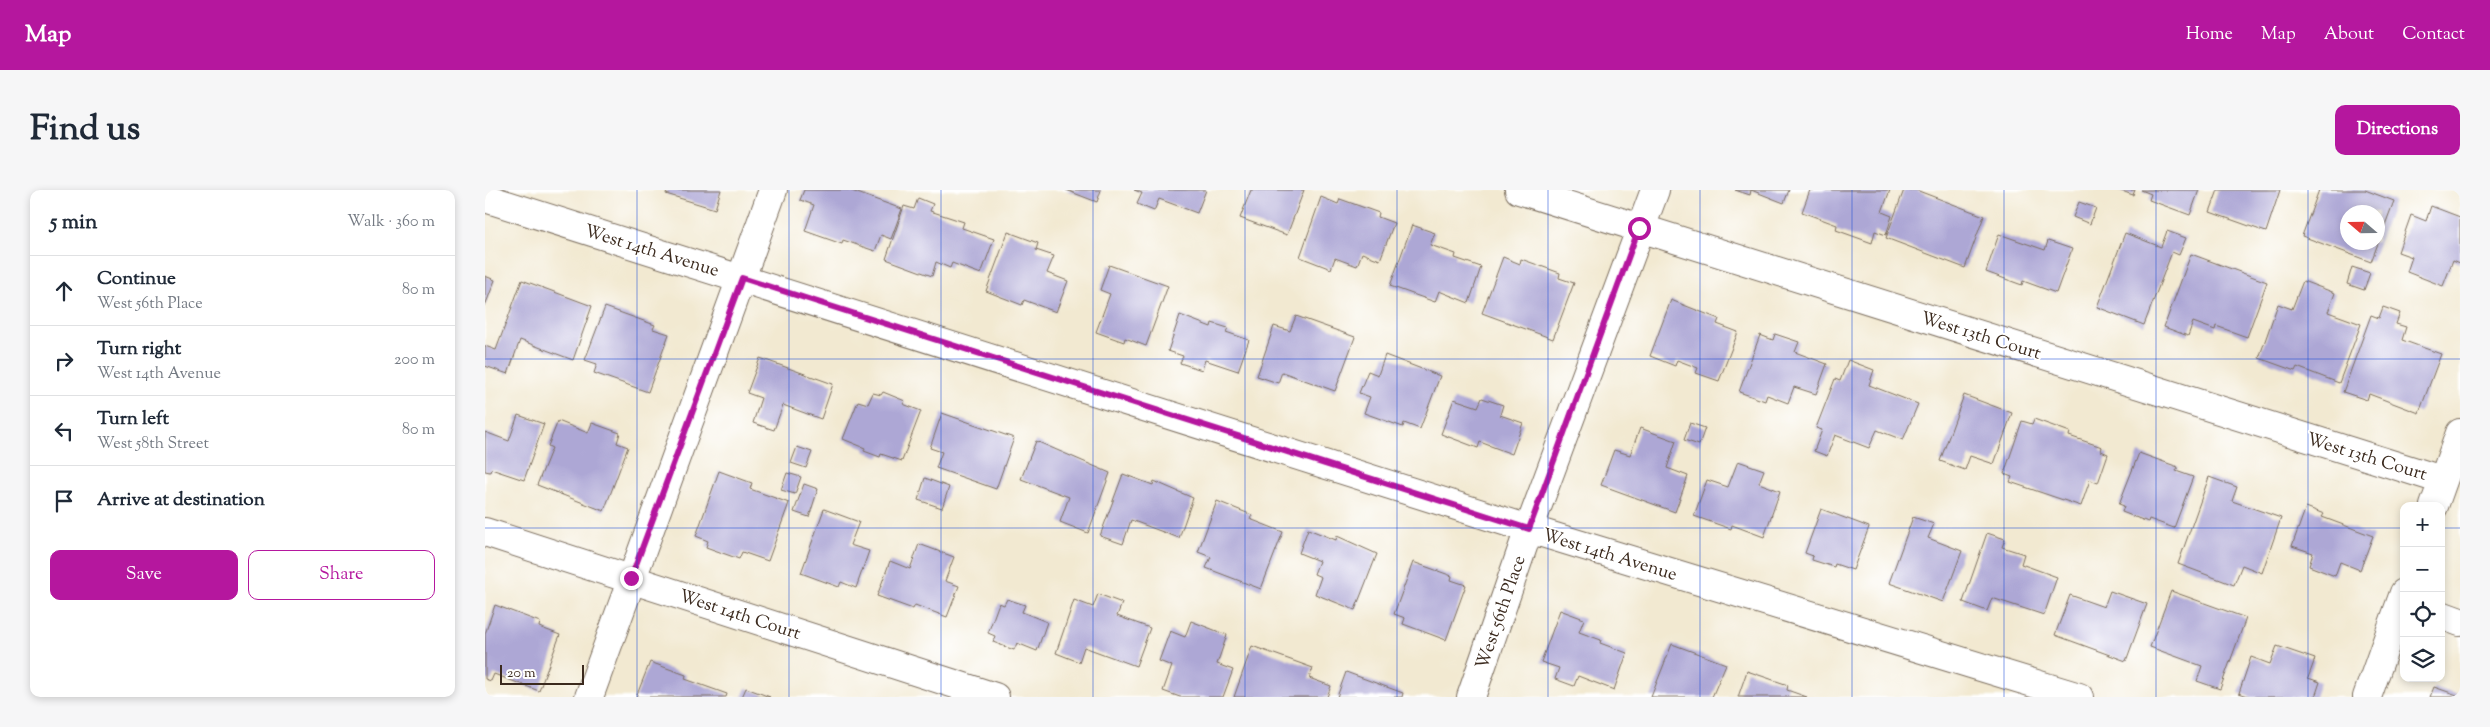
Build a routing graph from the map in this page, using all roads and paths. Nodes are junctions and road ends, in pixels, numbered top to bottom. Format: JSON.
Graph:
{"nodes":[{"id":1,"x":773,"y":190,"type":"edge"},
{"id":2,"x":1519,"y":190,"type":"edge"},
{"id":3,"x":1655,"y":190,"type":"edge"},
{"id":4,"x":485,"y":198,"type":"edge"},
{"id":5,"x":1639,"y":228,"type":"junction"},
{"id":6,"x":742,"y":278,"type":"junction"},
{"id":7,"x":2455,"y":452,"type":"edge"},
{"id":8,"x":2436,"y":502,"type":"edge"},
{"id":9,"x":1529,"y":529,"type":"junction"},
{"id":10,"x":485,"y":532,"type":"edge"},
{"id":11,"x":631,"y":578,"type":"junction"},
{"id":12,"x":2400,"y":606,"type":"edge"},
{"id":13,"x":2445,"y":617,"type":"edge"},
{"id":14,"x":2460,"y":622,"type":"edge"},
{"id":15,"x":589,"y":697,"type":"edge"},
{"id":16,"x":995,"y":697,"type":"edge"},
{"id":17,"x":1471,"y":697,"type":"edge"},
{"id":18,"x":2079,"y":697,"type":"edge"},
{"id":19,"x":2367,"y":697,"type":"edge"}],
"edges":[{"from":1,"to":6,"type":"street"},
{"from":2,"to":5,"type":"street","name":"West 13th Court"},
{"from":3,"to":5,"type":"street","name":"West 56th Place"},
{"from":4,"to":6,"type":"street","name":"West 14th Avenue"},
{"from":5,"to":7,"type":"street","name":"West 13th Court"},
{"from":5,"to":9,"type":"street","name":"West 56th Place"},
{"from":6,"to":9,"type":"street","name":"West 14th Avenue"},
{"from":6,"to":11,"type":"street"},
{"from":7,"to":8,"type":"street"},
{"from":9,"to":17,"type":"street","name":"West 56th Place"},
{"from":9,"to":18,"type":"street","name":"West 14th Avenue"},
{"from":10,"to":11,"type":"street","name":"West 14th Court"},
{"from":11,"to":15,"type":"street"},
{"from":11,"to":16,"type":"street","name":"West 14th Court"},
{"from":12,"to":19,"type":"street"},
{"from":13,"to":14,"type":"street"}]}
